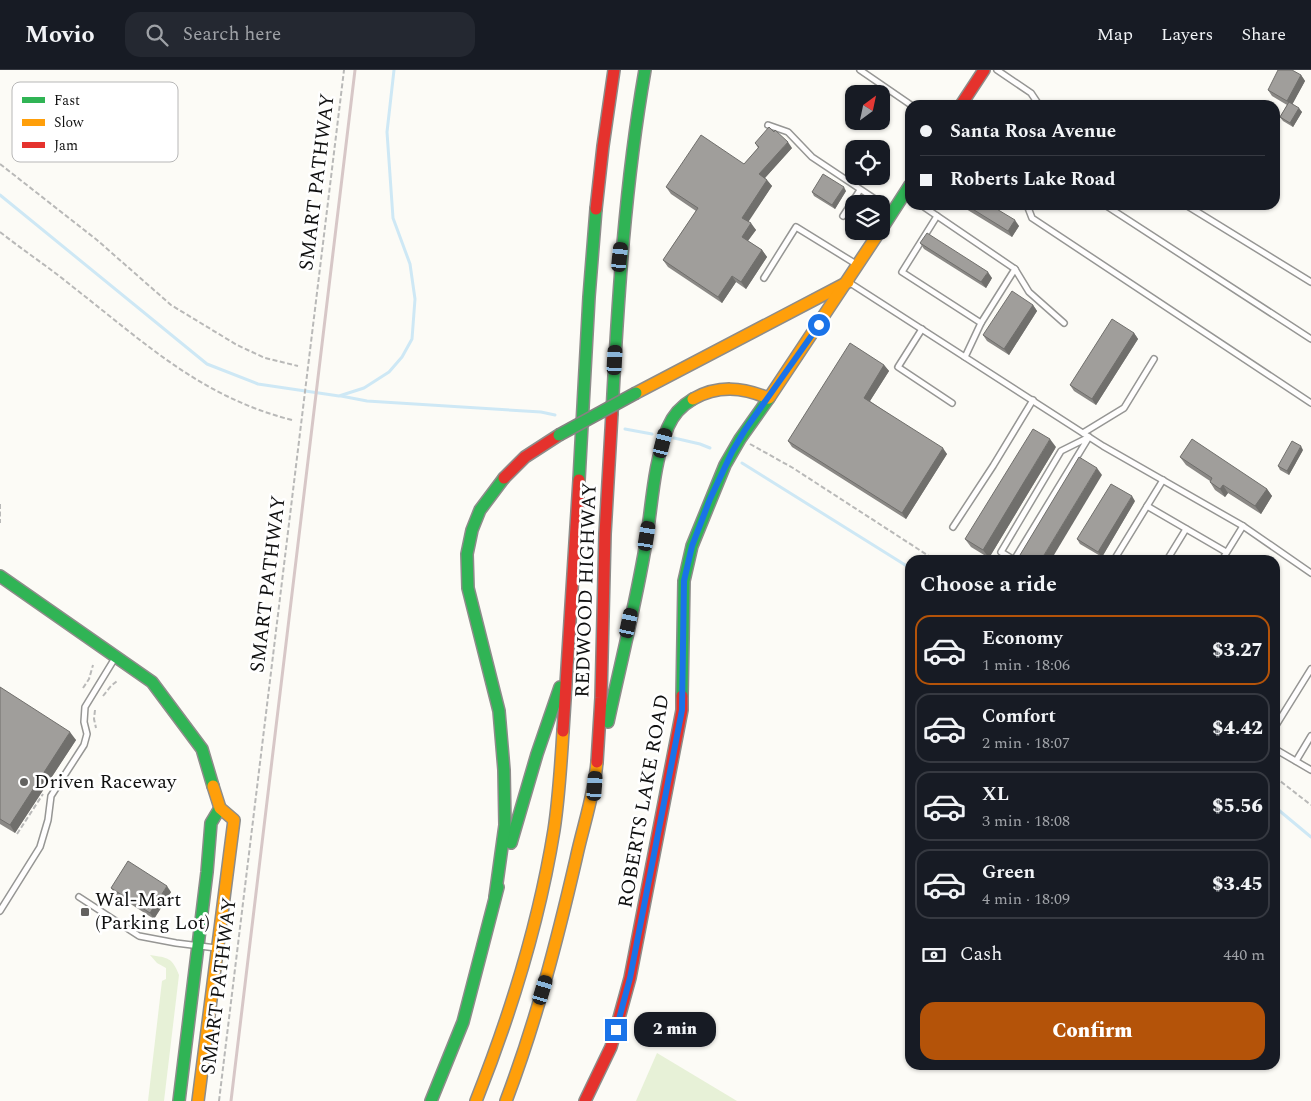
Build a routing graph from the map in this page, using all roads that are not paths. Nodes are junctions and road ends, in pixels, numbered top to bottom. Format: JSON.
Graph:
{"nodes":[{"id":1,"x":614,"y":70,"type":"edge"},
{"id":2,"x":645,"y":70,"type":"edge"},
{"id":3,"x":860,"y":70,"type":"edge"},
{"id":4,"x":984,"y":70,"type":"edge"},
{"id":5,"x":997,"y":70,"type":"edge"},
{"id":6,"x":905,"y":100,"type":"edge"},
{"id":7,"x":964,"y":100,"type":"edge"},
{"id":8,"x":1036,"y":100,"type":"edge"},
{"id":9,"x":768,"y":125,"type":"edge"},
{"id":10,"x":860,"y":190,"type":"junction"},
{"id":11,"x":905,"y":196,"type":"edge"},
{"id":12,"x":928,"y":210,"type":"edge"},
{"id":13,"x":1029,"y":210,"type":"edge"},
{"id":14,"x":1113,"y":210,"type":"edge"},
{"id":15,"x":1194,"y":210,"type":"edge"},
{"id":16,"x":893,"y":211,"type":"junction"},
{"id":17,"x":843,"y":216,"type":"dead end"},
{"id":18,"x":890,"y":216,"type":"edge"},
{"id":19,"x":937,"y":216,"type":"junction"},
{"id":20,"x":874,"y":240,"type":"edge"},
{"id":21,"x":858,"y":265,"type":"junction"},
{"id":22,"x":1015,"y":269,"type":"junction"},
{"id":23,"x":764,"y":278,"type":"dead end"},
{"id":24,"x":848,"y":282,"type":"junction"},
{"id":25,"x":1311,"y":282,"type":"edge"},
{"id":26,"x":981,"y":323,"type":"junction"},
{"id":27,"x":1064,"y":323,"type":"dead end"},
{"id":28,"x":922,"y":329,"type":"junction"},
{"id":29,"x":1311,"y":339,"type":"edge"},
{"id":30,"x":965,"y":357,"type":"junction"},
{"id":31,"x":1154,"y":359,"type":"dead end"},
{"id":32,"x":768,"y":398,"type":"junction"},
{"id":33,"x":1033,"y":400,"type":"junction"},
{"id":34,"x":952,"y":403,"type":"dead end"},
{"id":35,"x":1311,"y":403,"type":"edge"},
{"id":36,"x":1083,"y":433,"type":"junction"},
{"id":37,"x":1089,"y":436,"type":"junction"},
{"id":38,"x":1163,"y":480,"type":"junction"},
{"id":39,"x":1147,"y":506,"type":"junction"},
{"id":40,"x":1243,"y":526,"type":"junction"},
{"id":41,"x":953,"y":527,"type":"dead end"},
{"id":42,"x":1186,"y":529,"type":"junction"},
{"id":43,"x":1226,"y":552,"type":"junction"},
{"id":44,"x":1006,"y":555,"type":"edge"},
{"id":45,"x":1017,"y":555,"type":"edge"},
{"id":46,"x":1117,"y":555,"type":"edge"},
{"id":47,"x":1170,"y":555,"type":"edge"},
{"id":48,"x":1224,"y":555,"type":"edge"},
{"id":49,"x":1311,"y":573,"type":"edge"},
{"id":50,"x":0,"y":576,"type":"edge"},
{"id":51,"x":115,"y":657,"type":"junction"},
{"id":52,"x":568,"y":665,"type":"junction"},
{"id":53,"x":1311,"y":669,"type":"edge"},
{"id":54,"x":1280,"y":719,"type":"edge"},
{"id":55,"x":1311,"y":736,"type":"edge"},
{"id":56,"x":1280,"y":752,"type":"edge"},
{"id":57,"x":1296,"y":761,"type":"junction"},
{"id":58,"x":1311,"y":770,"type":"edge"},
{"id":59,"x":595,"y":786,"type":"junction"},
{"id":60,"x":220,"y":808,"type":"junction"},
{"id":61,"x":79,"y":897,"type":"dead end"},
{"id":62,"x":495,"y":897,"type":"junction"},
{"id":63,"x":0,"y":910,"type":"edge"},
{"id":64,"x":197,"y":945,"type":"junction"},
{"id":65,"x":218,"y":948,"type":"junction"},
{"id":66,"x":179,"y":1101,"type":"edge"},
{"id":67,"x":198,"y":1101,"type":"edge"},
{"id":68,"x":431,"y":1101,"type":"edge"},
{"id":69,"x":476,"y":1101,"type":"edge"},
{"id":70,"x":506,"y":1101,"type":"edge"},
{"id":71,"x":584,"y":1101,"type":"edge"}],
"edges":[{"from":1,"to":52,"type":"main road","name":"REDWOOD HIGHWAY"},
{"from":2,"to":59,"type":"main road","name":"REDWOOD HIGHWAY"},
{"from":3,"to":6,"type":"lane"},
{"from":4,"to":7,"type":"main road"},
{"from":5,"to":8,"type":"lane"},
{"from":9,"to":10,"type":"lane"},
{"from":10,"to":16,"type":"lane"},
{"from":10,"to":17,"type":"lane"},
{"from":11,"to":16,"type":"main road","name":"ROBERTS LAKE ROAD"},
{"from":12,"to":19,"type":"lane"},
{"from":13,"to":35,"type":"lane"},
{"from":14,"to":29,"type":"lane"},
{"from":15,"to":25,"type":"lane"},
{"from":16,"to":18,"type":"main road","name":"ROBERTS LAKE ROAD"},
{"from":19,"to":22,"type":"lane"},
{"from":19,"to":26,"type":"lane"},
{"from":20,"to":21,"type":"main road","name":"ROBERTS LAKE ROAD"},
{"from":21,"to":23,"type":"lane"},
{"from":21,"to":24,"type":"main road","name":"ROBERTS LAKE ROAD"},
{"from":22,"to":26,"type":"lane"},
{"from":22,"to":27,"type":"lane"},
{"from":24,"to":28,"type":"lane"},
{"from":24,"to":32,"type":"main road","name":"ROBERTS LAKE ROAD"},
{"from":24,"to":62,"type":"main road","bridge":true},
{"from":26,"to":30,"type":"lane"},
{"from":28,"to":30,"type":"lane"},
{"from":28,"to":34,"type":"lane"},
{"from":30,"to":33,"type":"lane"},
{"from":31,"to":36,"type":"lane"},
{"from":32,"to":59,"type":"main road"},
{"from":32,"to":71,"type":"main road","name":"ROBERTS LAKE ROAD"},
{"from":33,"to":36,"type":"lane"},
{"from":33,"to":41,"type":"lane"},
{"from":36,"to":37,"type":"lane"},
{"from":37,"to":38,"type":"lane"},
{"from":37,"to":44,"type":"lane"},
{"from":37,"to":45,"type":"lane"},
{"from":38,"to":39,"type":"lane"},
{"from":38,"to":40,"type":"lane"},
{"from":39,"to":42,"type":"lane"},
{"from":39,"to":46,"type":"lane"},
{"from":40,"to":43,"type":"lane"},
{"from":40,"to":49,"type":"lane"},
{"from":42,"to":43,"type":"lane"},
{"from":42,"to":47,"type":"lane"},
{"from":43,"to":48,"type":"lane"},
{"from":50,"to":51,"type":"main road"},
{"from":51,"to":60,"type":"main road"},
{"from":51,"to":63,"type":"lane"},
{"from":52,"to":62,"type":"main road"},
{"from":52,"to":69,"type":"main road","name":"REDWOOD HIGHWAY"},
{"from":53,"to":54,"type":"lane"},
{"from":55,"to":57,"type":"lane"},
{"from":56,"to":57,"type":"lane"},
{"from":57,"to":58,"type":"lane"},
{"from":59,"to":70,"type":"main road","name":"REDWOOD HIGHWAY"},
{"from":60,"to":64,"type":"main road"},
{"from":60,"to":65,"type":"main road"},
{"from":61,"to":64,"type":"lane"},
{"from":62,"to":68,"type":"main road"},
{"from":64,"to":65,"type":"lane"},
{"from":64,"to":66,"type":"main road"},
{"from":65,"to":67,"type":"main road"}]}
